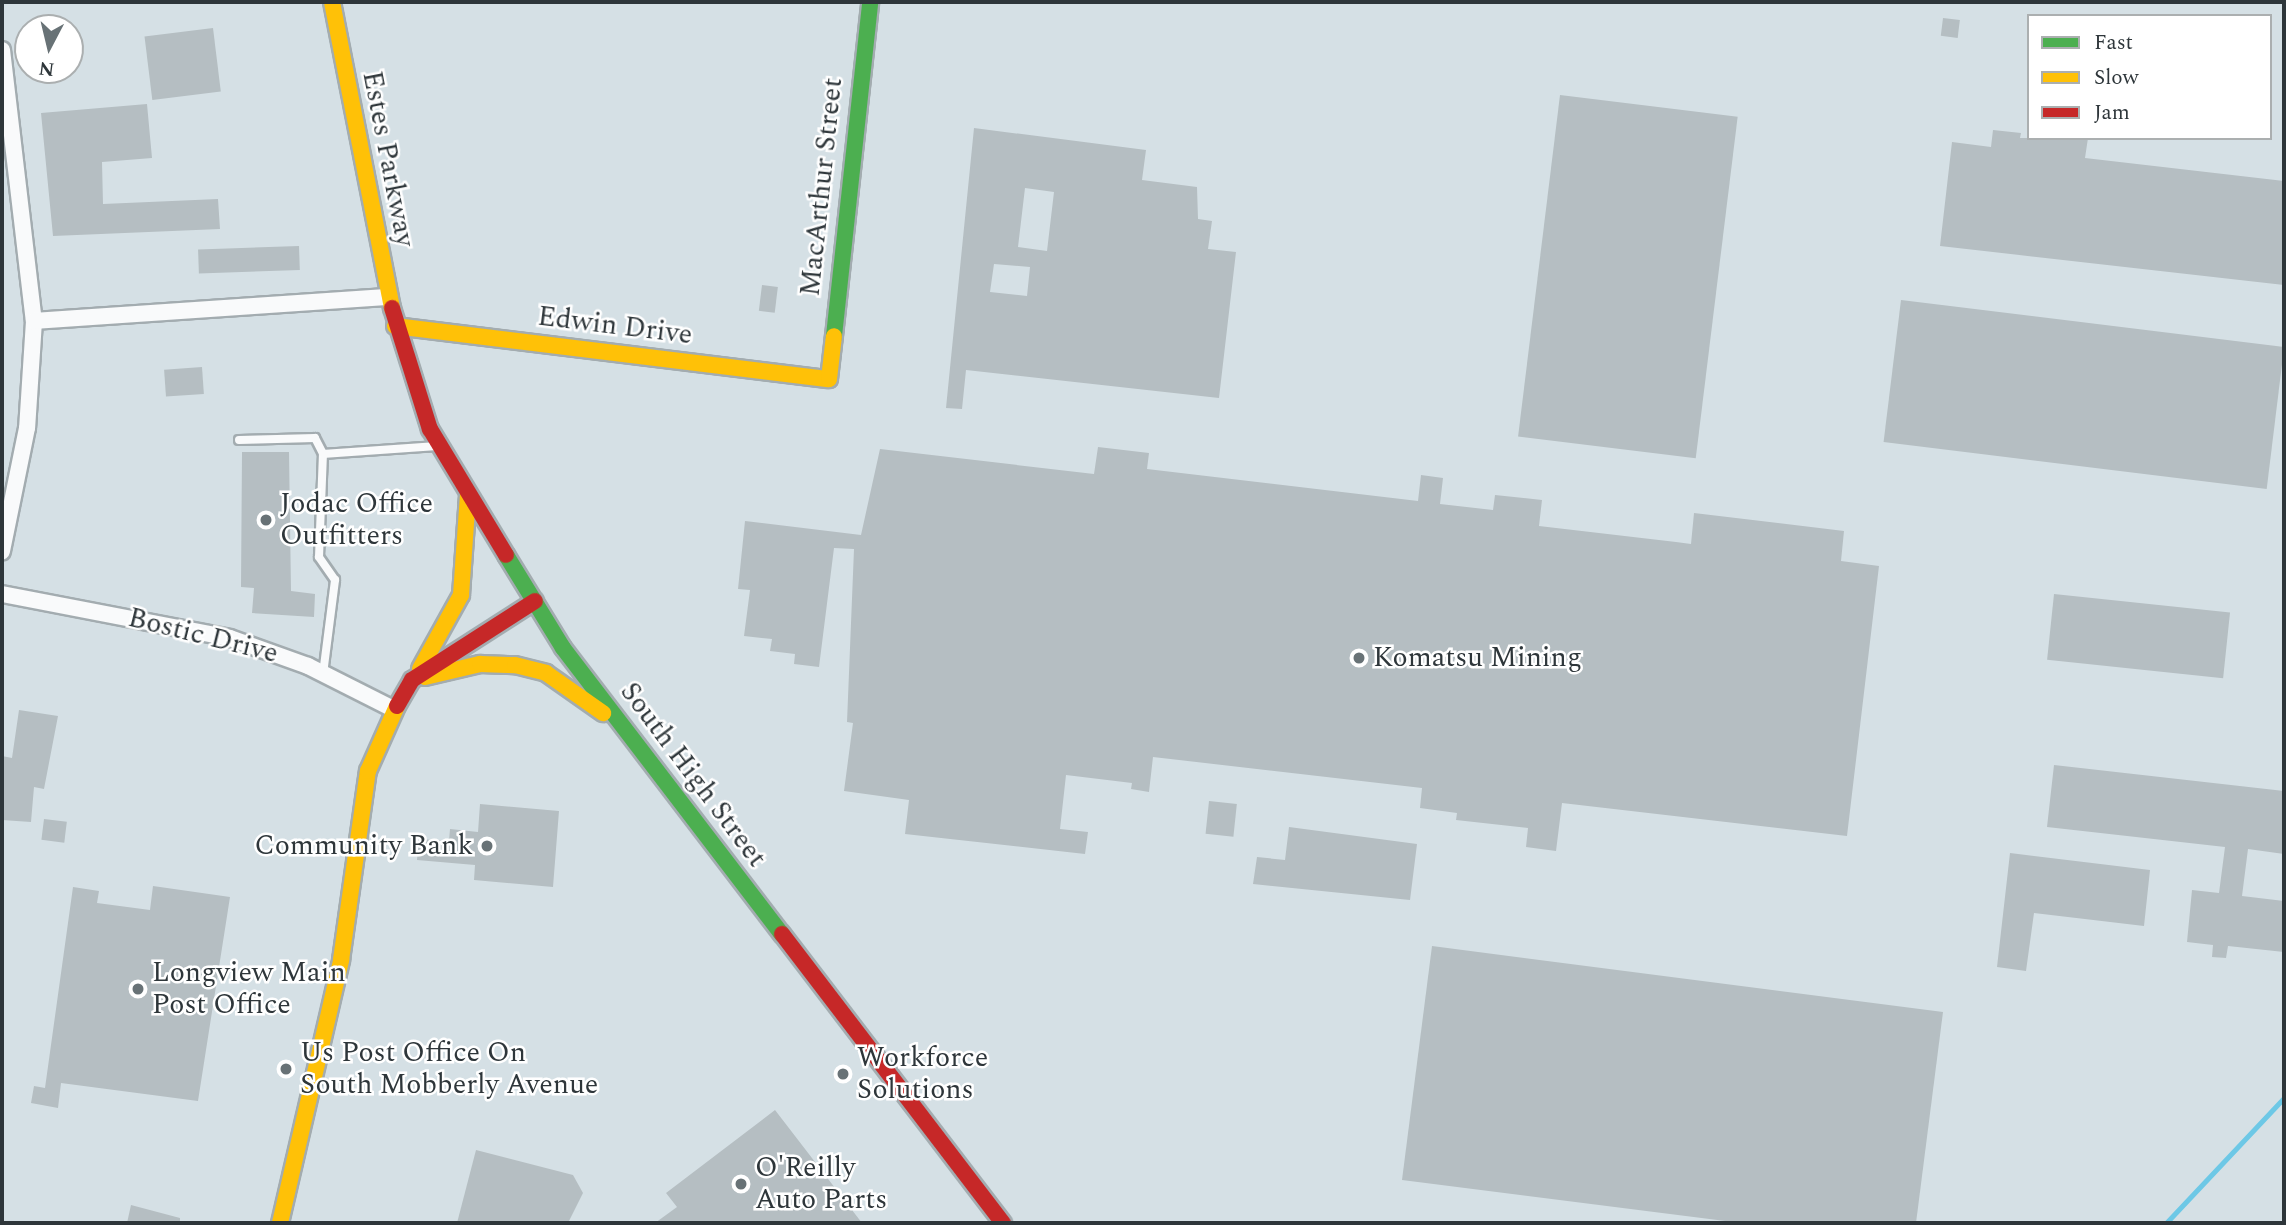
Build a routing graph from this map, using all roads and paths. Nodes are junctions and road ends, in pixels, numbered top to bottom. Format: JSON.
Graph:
{"nodes":[{"id":1,"x":332,"y":2,"type":"edge"},
{"id":2,"x":870,"y":2,"type":"edge"},
{"id":3,"x":2,"y":50,"type":"edge"},
{"id":4,"x":388,"y":297,"type":"junction"},
{"id":5,"x":34,"y":321,"type":"junction"},
{"id":6,"x":395,"y":326,"type":"junction"},
{"id":7,"x":829,"y":379,"type":"joint"},
{"id":8,"x":239,"y":440,"type":"dead end"},
{"id":9,"x":440,"y":446,"type":"junction"},
{"id":10,"x":323,"y":454,"type":"junction"},
{"id":11,"x":468,"y":494,"type":"junction"},
{"id":12,"x":2,"y":551,"type":"edge"},
{"id":13,"x":2,"y":594,"type":"edge"},
{"id":14,"x":535,"y":601,"type":"junction"},
{"id":15,"x":323,"y":674,"type":"junction"},
{"id":16,"x":412,"y":680,"type":"junction"},
{"id":17,"x":393,"y":709,"type":"junction"},
{"id":18,"x":627,"y":732,"type":"junction"},
{"id":19,"x":280,"y":1223,"type":"edge"},
{"id":20,"x":1003,"y":1223,"type":"edge"}],
"edges":[{"from":1,"to":4,"type":"main road","name":"Estes Parkway"},
{"from":2,"to":7,"type":"main road","name":"MacArthur Street"},
{"from":3,"to":5,"type":"street"},
{"from":4,"to":5,"type":"street"},
{"from":4,"to":6,"type":"main road","name":"Estes Parkway"},
{"from":5,"to":12,"type":"street"},
{"from":6,"to":7,"type":"main road","name":"Edwin Drive"},
{"from":6,"to":9,"type":"main road","name":"South High Street"},
{"from":8,"to":10,"type":"lane"},
{"from":9,"to":10,"type":"lane"},
{"from":9,"to":11,"type":"main road","name":"South High Street"},
{"from":10,"to":15,"type":"lane"},
{"from":11,"to":14,"type":"main road","name":"South High Street"},
{"from":11,"to":16,"type":"main road"},
{"from":13,"to":15,"type":"street","name":"Bostic Drive"},
{"from":14,"to":16,"type":"main road"},
{"from":14,"to":18,"type":"main road","name":"South High Street"},
{"from":15,"to":17,"type":"street","name":"Bostic Drive"},
{"from":16,"to":17,"type":"main road"},
{"from":16,"to":18,"type":"main road"},
{"from":17,"to":19,"type":"main road"},
{"from":18,"to":20,"type":"main road","name":"South High Street"}]}
